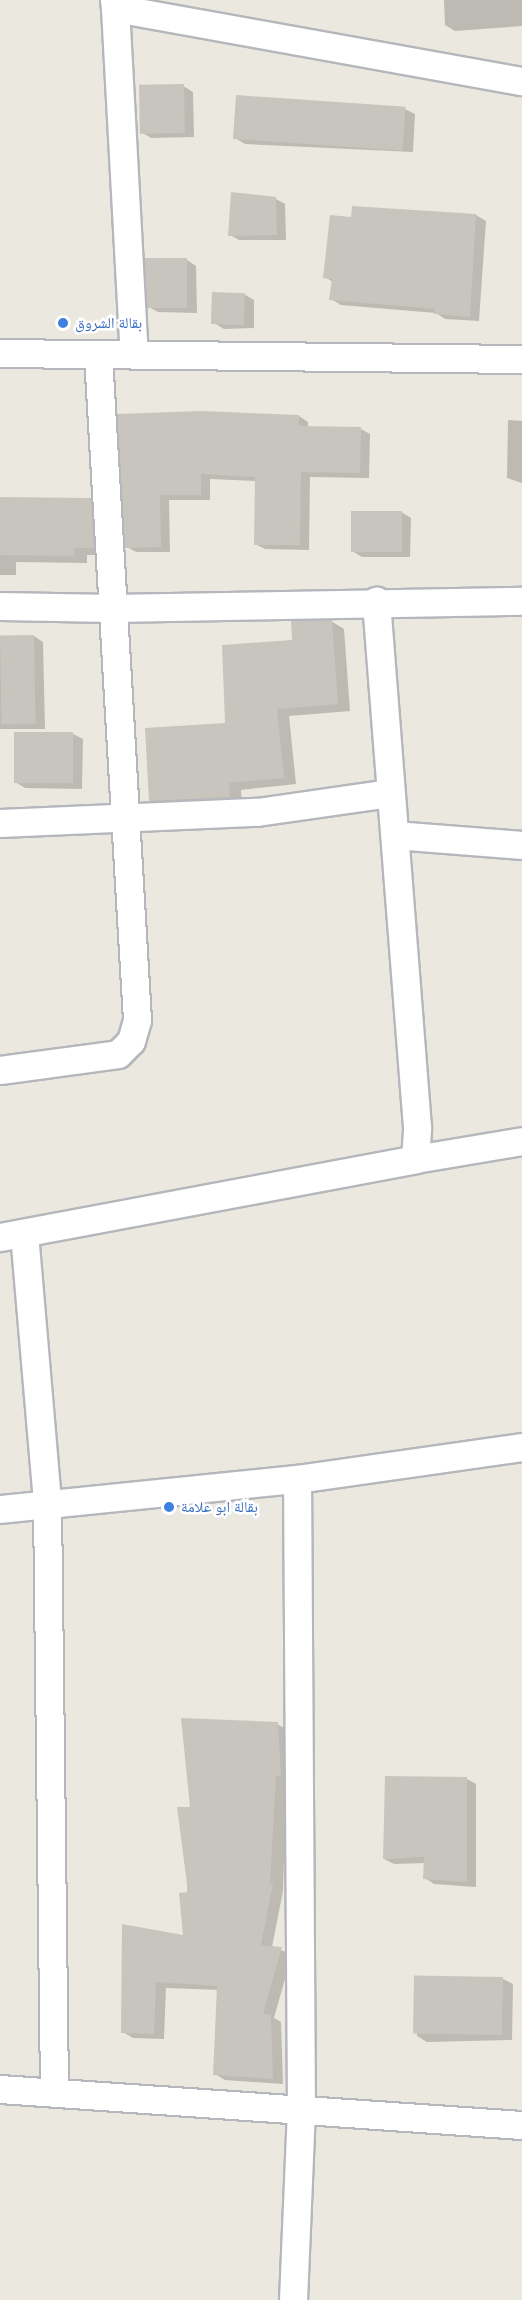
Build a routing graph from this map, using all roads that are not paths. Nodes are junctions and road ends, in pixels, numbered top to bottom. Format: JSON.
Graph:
{"nodes":[{"id":1,"x":114,"y":4,"type":"edge"},
{"id":2,"x":522,"y":81,"type":"edge"},
{"id":3,"x":0,"y":353,"type":"edge"},
{"id":4,"x":134,"y":354,"type":"junction"},
{"id":5,"x":98,"y":355,"type":"junction"},
{"id":6,"x":522,"y":359,"type":"edge"},
{"id":7,"x":376,"y":601,"type":"junction"},
{"id":8,"x":522,"y":601,"type":"edge"},
{"id":9,"x":0,"y":606,"type":"edge"},
{"id":10,"x":112,"y":608,"type":"junction"},
{"id":11,"x":388,"y":793,"type":"junction"},
{"id":12,"x":123,"y":819,"type":"junction"},
{"id":13,"x":0,"y":823,"type":"edge"},
{"id":14,"x":395,"y":835,"type":"junction"},
{"id":15,"x":522,"y":845,"type":"edge"},
{"id":16,"x":0,"y":1070,"type":"edge"},
{"id":17,"x":522,"y":1141,"type":"edge"},
{"id":18,"x":415,"y":1159,"type":"junction"},
{"id":19,"x":12,"y":1235,"type":"edge"},
{"id":20,"x":522,"y":1448,"type":"edge"},
{"id":21,"x":297,"y":1479,"type":"junction"},
{"id":22,"x":47,"y":1502,"type":"junction"},
{"id":23,"x":0,"y":1509,"type":"edge"},
{"id":24,"x":0,"y":2089,"type":"edge"},
{"id":25,"x":54,"y":2093,"type":"junction"},
{"id":26,"x":301,"y":2111,"type":"junction"},
{"id":27,"x":522,"y":2125,"type":"edge"},
{"id":28,"x":293,"y":2300,"type":"edge"}],
"edges":[{"from":1,"to":2,"type":"street"},
{"from":1,"to":4,"type":"street"},
{"from":3,"to":5,"type":"street"},
{"from":4,"to":5,"type":"street"},
{"from":4,"to":6,"type":"street"},
{"from":5,"to":10,"type":"street"},
{"from":7,"to":8,"type":"street"},
{"from":7,"to":10,"type":"street"},
{"from":7,"to":11,"type":"street"},
{"from":9,"to":10,"type":"street"},
{"from":10,"to":12,"type":"street"},
{"from":11,"to":12,"type":"street"},
{"from":11,"to":14,"type":"street"},
{"from":12,"to":13,"type":"street"},
{"from":12,"to":16,"type":"street"},
{"from":14,"to":15,"type":"street"},
{"from":14,"to":18,"type":"street"},
{"from":17,"to":18,"type":"street"},
{"from":18,"to":19,"type":"street"},
{"from":19,"to":22,"type":"street"},
{"from":20,"to":21,"type":"street"},
{"from":21,"to":22,"type":"street"},
{"from":21,"to":26,"type":"street"},
{"from":22,"to":23,"type":"street"},
{"from":22,"to":25,"type":"street"},
{"from":24,"to":25,"type":"street"},
{"from":25,"to":26,"type":"street"},
{"from":26,"to":27,"type":"street"},
{"from":26,"to":28,"type":"street"}]}
